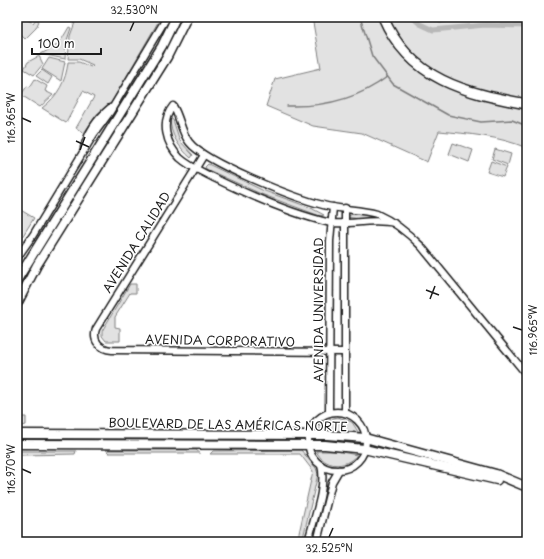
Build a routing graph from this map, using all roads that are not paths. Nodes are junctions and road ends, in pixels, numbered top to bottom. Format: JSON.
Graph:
{"nodes":[{"id":1,"x":166,"y":17,"type":"edge"},
{"id":2,"x":176,"y":17,"type":"edge"},
{"id":3,"x":187,"y":17,"type":"edge"},
{"id":4,"x":383,"y":17,"type":"edge"},
{"id":5,"x":527,"y":104,"type":"edge"},
{"id":6,"x":204,"y":155,"type":"junction"},
{"id":7,"x":196,"y":168,"type":"junction"},
{"id":8,"x":333,"y":207,"type":"junction"},
{"id":9,"x":345,"y":208,"type":"junction"},
{"id":10,"x":394,"y":223,"type":"junction"},
{"id":11,"x":331,"y":224,"type":"junction"},
{"id":12,"x":344,"y":224,"type":"junction"},
{"id":13,"x":17,"y":258,"type":"edge"},
{"id":14,"x":17,"y":280,"type":"edge"},
{"id":15,"x":17,"y":304,"type":"edge"},
{"id":16,"x":97,"y":344,"type":"joint"},
{"id":17,"x":328,"y":352,"type":"junction"},
{"id":18,"x":344,"y":352,"type":"junction"},
{"id":19,"x":527,"y":375,"type":"edge"},
{"id":20,"x":345,"y":413,"type":"junction"},
{"id":21,"x":329,"y":414,"type":"junction"},
{"id":22,"x":17,"y":434,"type":"edge"},
{"id":23,"x":309,"y":434,"type":"junction"},
{"id":24,"x":229,"y":435,"type":"junction"},
{"id":25,"x":365,"y":438,"type":"junction"},
{"id":26,"x":17,"y":444,"type":"edge"},
{"id":27,"x":308,"y":444,"type":"junction"},
{"id":28,"x":229,"y":445,"type":"junction"},
{"id":29,"x":364,"y":450,"type":"junction"},
{"id":30,"x":321,"y":465,"type":"junction"},
{"id":31,"x":339,"y":470,"type":"junction"},
{"id":32,"x":527,"y":487,"type":"edge"},
{"id":33,"x":527,"y":493,"type":"edge"},
{"id":34,"x":308,"y":542,"type":"edge"},
{"id":35,"x":317,"y":542,"type":"edge"}],
"edges":[{"from":1,"to":13,"type":"street"},
{"from":2,"to":14,"type":"main road"},
{"from":3,"to":15,"type":"main road"},
{"from":4,"to":5,"type":"highway"},
{"from":6,"to":7,"type":"street","name":"AVENIDA CALIDAD"},
{"from":6,"to":7,"type":"street"},
{"from":6,"to":8,"type":"street"},
{"from":7,"to":11,"type":"street"},
{"from":7,"to":16,"type":"street","name":"AVENIDA CALIDAD"},
{"from":8,"to":9,"type":"street"},
{"from":8,"to":11,"type":"street","name":"AVENIDA UNIVERSIDAD"},
{"from":9,"to":10,"type":"street"},
{"from":9,"to":12,"type":"street"},
{"from":10,"to":12,"type":"street"},
{"from":10,"to":19,"type":"street"},
{"from":11,"to":12,"type":"street"},
{"from":11,"to":17,"type":"street","name":"AVENIDA UNIVERSIDAD"},
{"from":12,"to":18,"type":"street"},
{"from":16,"to":17,"type":"street","name":"AVENIDA CORPORATIVO"},
{"from":17,"to":18,"type":"street","name":"AVENIDA CORPORATIVO"},
{"from":17,"to":21,"type":"street","name":"AVENIDA UNIVERSIDAD"},
{"from":18,"to":20,"type":"street"},
{"from":20,"to":21,"type":"street"},
{"from":20,"to":25,"type":"street"},
{"from":21,"to":23,"type":"street"},
{"from":22,"to":24,"type":"main road","name":"BOULEVARD DE LAS AMÉRICAS NORTE"},
{"from":23,"to":24,"type":"main road","name":"BOULEVARD DE LAS AMÉRICAS NORTE"},
{"from":23,"to":25,"type":"main road","name":"BOULEVARD DE LAS AMÉRICAS NORTE"},
{"from":23,"to":27,"type":"street"},
{"from":24,"to":28,"type":"main road"},
{"from":25,"to":29,"type":"street"},
{"from":25,"to":32,"type":"main road","name":"BOULEVARD DE LAS AMÉRICAS NORTE"},
{"from":26,"to":28,"type":"main road","name":"BOULEVARD DE LAS AMÉRICAS NORTE"},
{"from":27,"to":28,"type":"main road","name":"BOULEVARD DE LAS AMÉRICAS NORTE"},
{"from":27,"to":29,"type":"main road","name":"BOULEVARD DE LAS AMÉRICAS NORTE"},
{"from":27,"to":30,"type":"street"},
{"from":29,"to":31,"type":"street"},
{"from":29,"to":33,"type":"main road","name":"BOULEVARD DE LAS AMÉRICAS NORTE"},
{"from":30,"to":31,"type":"street"},
{"from":30,"to":34,"type":"street"},
{"from":31,"to":35,"type":"street"}]}
